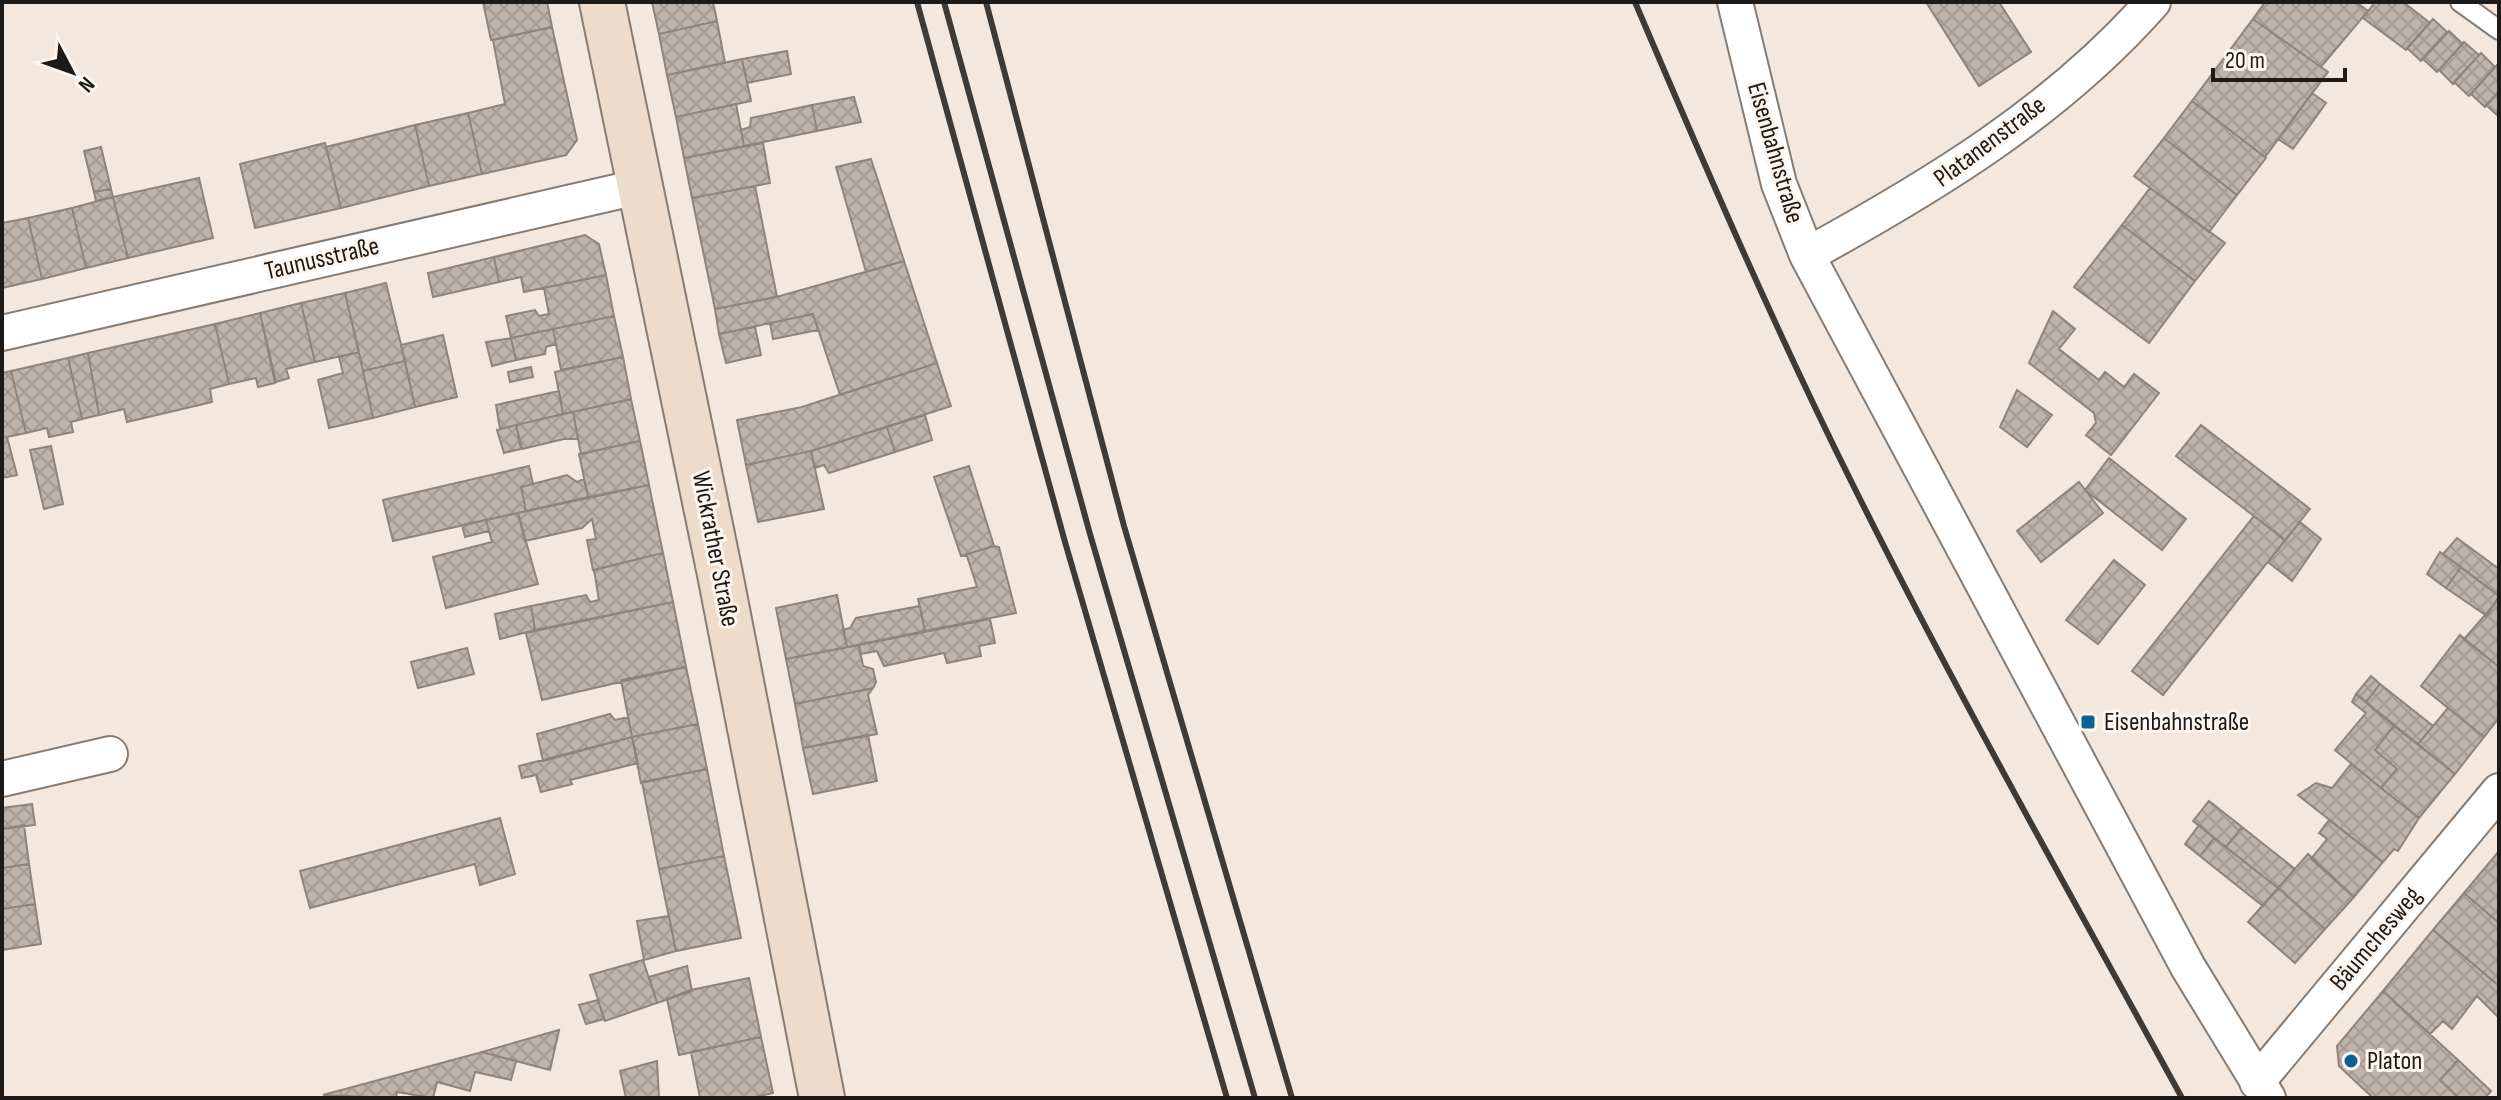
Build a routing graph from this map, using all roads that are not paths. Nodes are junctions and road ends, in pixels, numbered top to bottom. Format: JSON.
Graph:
{"nodes":[{"id":1,"x":602,"y":2,"type":"edge"},
{"id":2,"x":1735,"y":2,"type":"edge"},
{"id":3,"x":2153,"y":2,"type":"edge"},
{"id":4,"x":2460,"y":2,"type":"edge"},
{"id":5,"x":2499,"y":30,"type":"edge"},
{"id":6,"x":642,"y":186,"type":"junction"},
{"id":7,"x":1807,"y":255,"type":"junction"},
{"id":8,"x":2,"y":333,"type":"edge"},
{"id":9,"x":110,"y":754,"type":"dead end"},
{"id":10,"x":2,"y":779,"type":"edge"},
{"id":11,"x":2497,"y":796,"type":"edge"},
{"id":12,"x":2263,"y":1090,"type":"edge"},
{"id":13,"x":822,"y":1098,"type":"edge"}],
"edges":[{"from":1,"to":6,"type":"main road","name":"Wickrather Straße"},
{"from":2,"to":7,"type":"street","name":"Eisenbahnstraße"},
{"from":3,"to":7,"type":"street","name":"Platanenstraße"},
{"from":4,"to":5,"type":"lane"},
{"from":6,"to":8,"type":"street","name":"Taunusstraße"},
{"from":6,"to":13,"type":"main road","name":"Wickrather Straße"},
{"from":7,"to":12,"type":"street","name":"Eisenbahnstraße"},
{"from":9,"to":10,"type":"street"},
{"from":11,"to":12,"type":"street","name":"Bäumchesweg"}]}
